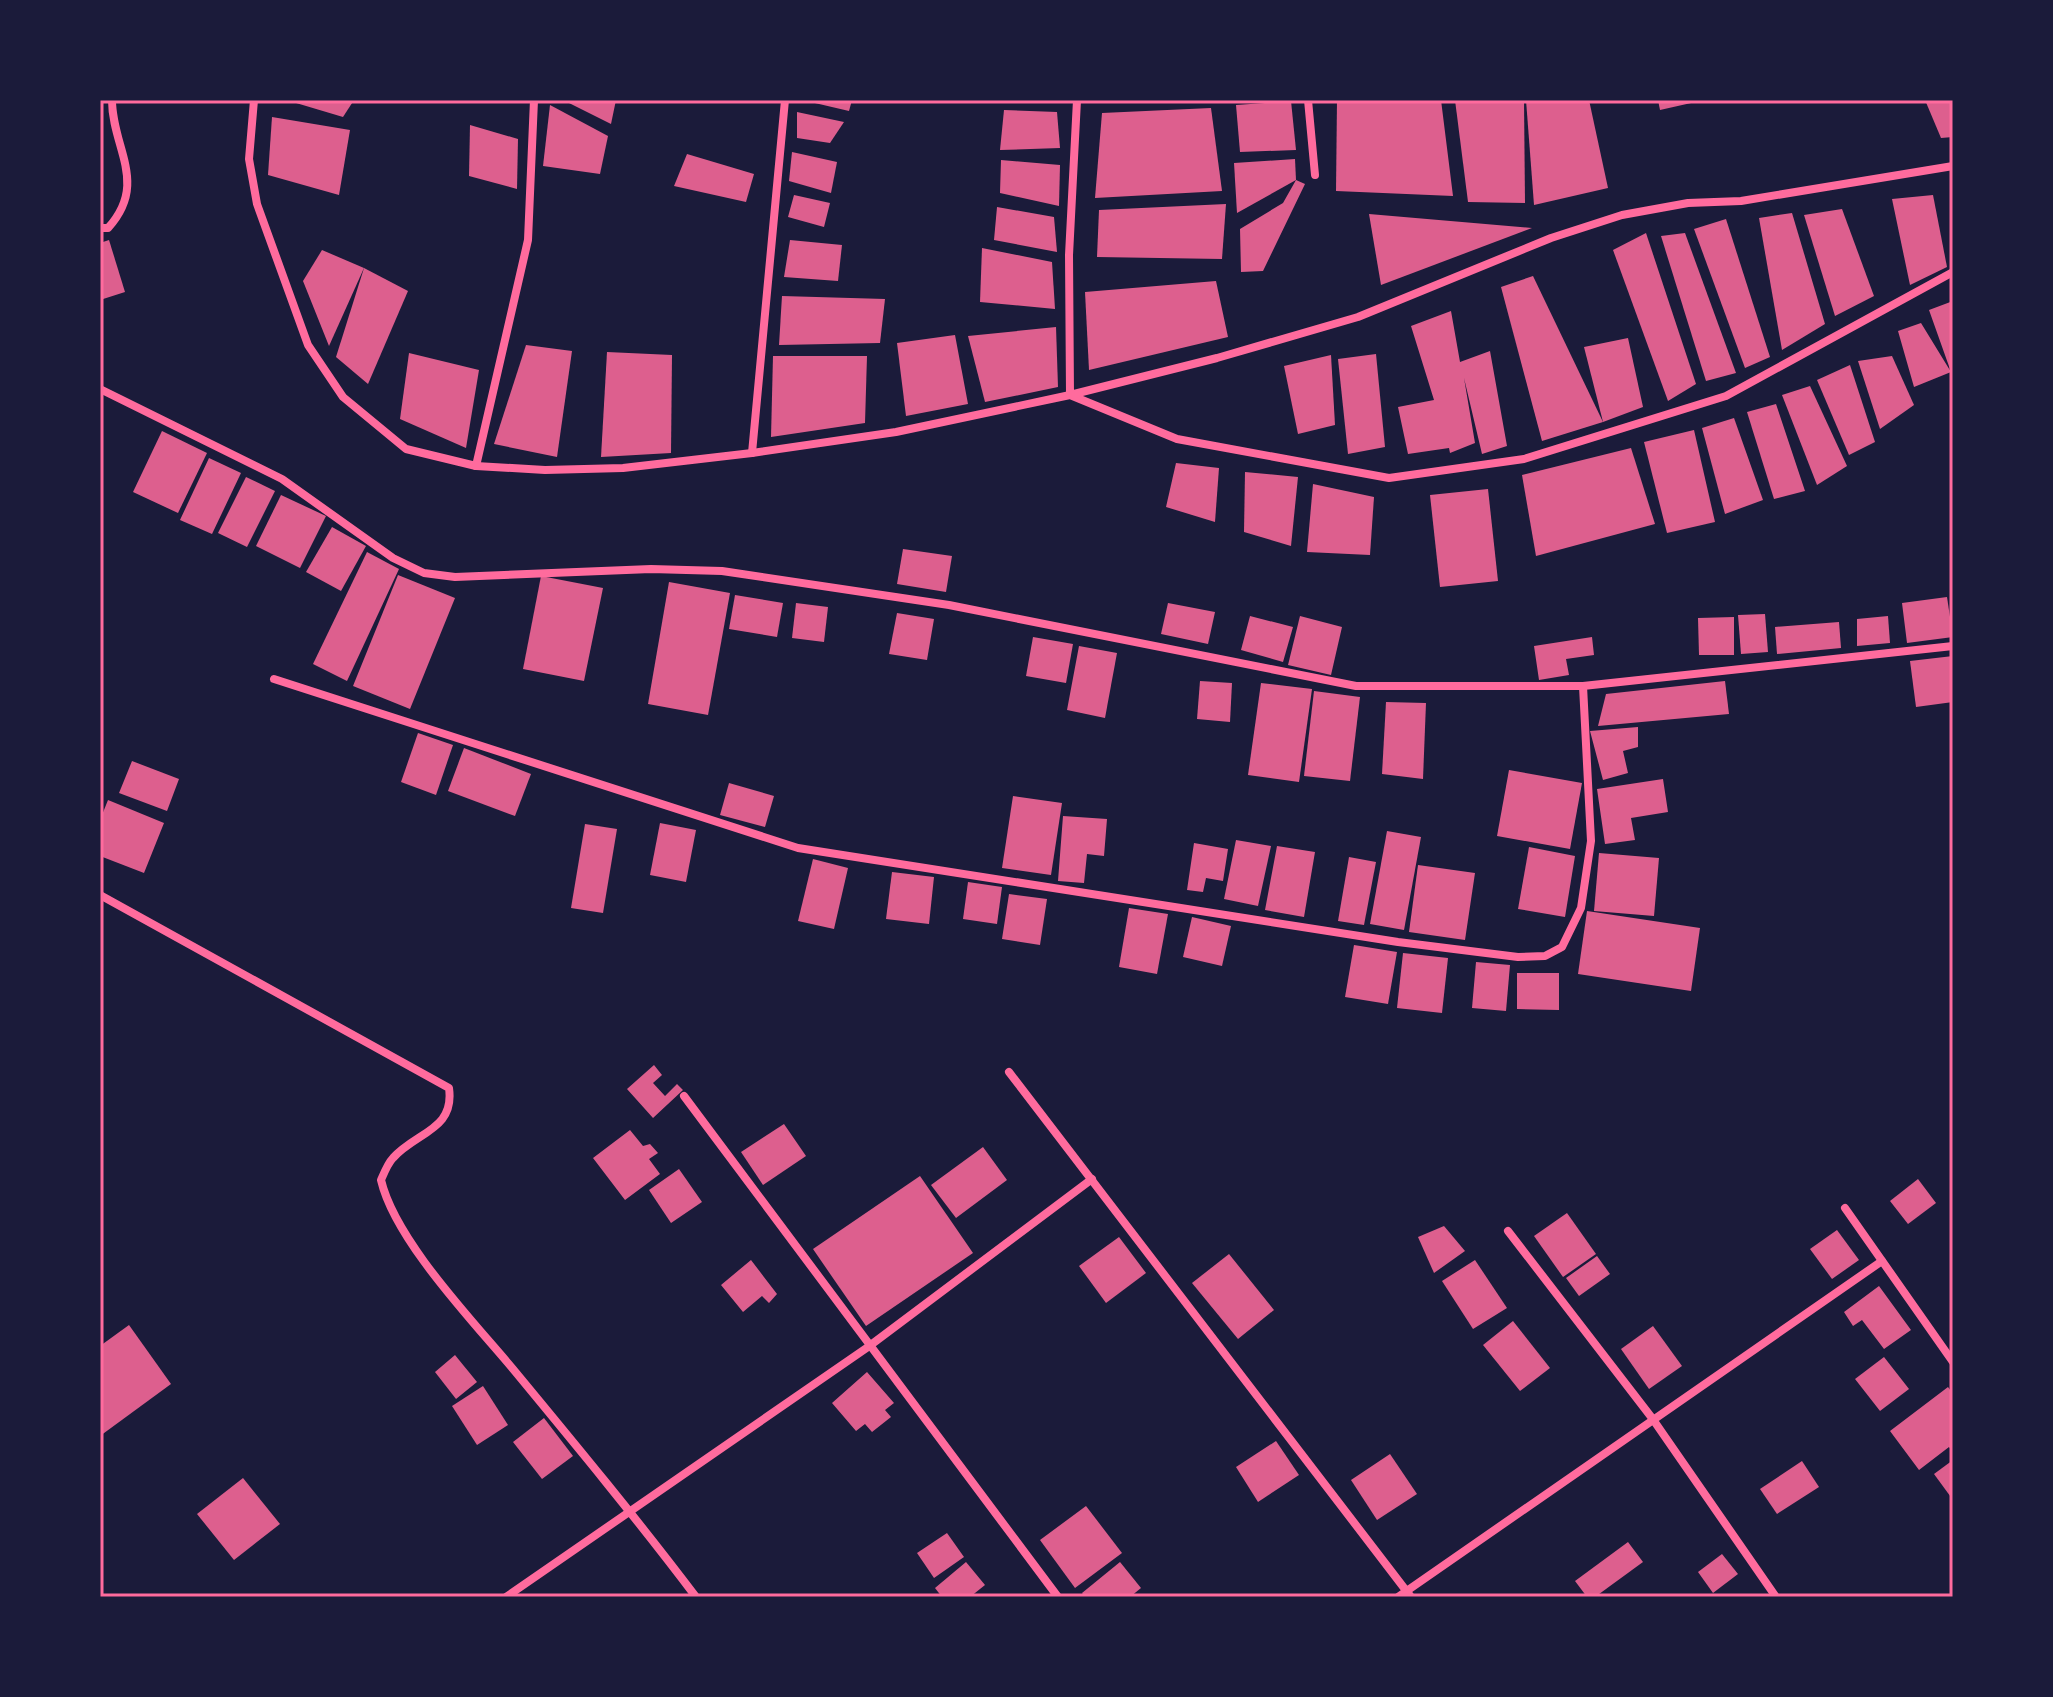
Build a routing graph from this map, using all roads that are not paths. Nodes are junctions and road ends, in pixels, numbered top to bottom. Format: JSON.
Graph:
{"nodes":[{"id":1,"x":112,"y":100,"type":"edge"},
{"id":2,"x":254,"y":100,"type":"edge"},
{"id":3,"x":534,"y":100,"type":"edge"},
{"id":4,"x":785,"y":100,"type":"edge"},
{"id":5,"x":1077,"y":100,"type":"edge"},
{"id":6,"x":1308,"y":100,"type":"edge"},
{"id":7,"x":1953,"y":166,"type":"edge"},
{"id":8,"x":1315,"y":175,"type":"dead end"},
{"id":9,"x":100,"y":228,"type":"edge"},
{"id":10,"x":1953,"y":272,"type":"edge"},
{"id":11,"x":100,"y":389,"type":"edge"},
{"id":12,"x":1070,"y":395,"type":"junction"},
{"id":13,"x":752,"y":453,"type":"junction"},
{"id":14,"x":476,"y":466,"type":"junction"},
{"id":15,"x":1953,"y":646,"type":"edge"},
{"id":16,"x":274,"y":679,"type":"dead end"},
{"id":17,"x":1583,"y":686,"type":"junction"},
{"id":18,"x":100,"y":895,"type":"edge"},
{"id":19,"x":1009,"y":1072,"type":"dead end"},
{"id":20,"x":684,"y":1096,"type":"dead end"},
{"id":21,"x":1092,"y":1179,"type":"junction"},
{"id":22,"x":1845,"y":1208,"type":"dead end"},
{"id":23,"x":1508,"y":1231,"type":"dead end"},
{"id":24,"x":1882,"y":1261,"type":"junction"},
{"id":25,"x":868,"y":1347,"type":"junction"},
{"id":26,"x":1953,"y":1362,"type":"edge"},
{"id":27,"x":1652,"y":1418,"type":"junction"},
{"id":28,"x":630,"y":1511,"type":"junction"},
{"id":29,"x":1409,"y":1594,"type":"edge"},
{"id":30,"x":506,"y":1597,"type":"edge"},
{"id":31,"x":696,"y":1597,"type":"edge"},
{"id":32,"x":1058,"y":1597,"type":"edge"},
{"id":33,"x":1398,"y":1597,"type":"edge"},
{"id":34,"x":1776,"y":1597,"type":"edge"}],
"edges":[{"from":1,"to":9,"type":"street"},
{"from":2,"to":14,"type":"street"},
{"from":3,"to":14,"type":"street"},
{"from":4,"to":13,"type":"street"},
{"from":5,"to":12,"type":"street"},
{"from":6,"to":8,"type":"street"},
{"from":7,"to":12,"type":"street"},
{"from":10,"to":12,"type":"street"},
{"from":11,"to":17,"type":"street"},
{"from":12,"to":13,"type":"street"},
{"from":13,"to":14,"type":"street"},
{"from":15,"to":17,"type":"street"},
{"from":16,"to":17,"type":"street"},
{"from":18,"to":28,"type":"street"},
{"from":19,"to":21,"type":"street"},
{"from":20,"to":25,"type":"street"},
{"from":21,"to":25,"type":"street"},
{"from":21,"to":29,"type":"street"},
{"from":22,"to":24,"type":"street"},
{"from":23,"to":27,"type":"street"},
{"from":24,"to":26,"type":"street"},
{"from":24,"to":27,"type":"street"},
{"from":25,"to":28,"type":"street"},
{"from":25,"to":32,"type":"street"},
{"from":27,"to":29,"type":"street"},
{"from":27,"to":34,"type":"street"},
{"from":28,"to":30,"type":"street"},
{"from":28,"to":31,"type":"street"},
{"from":29,"to":33,"type":"street"}]}
